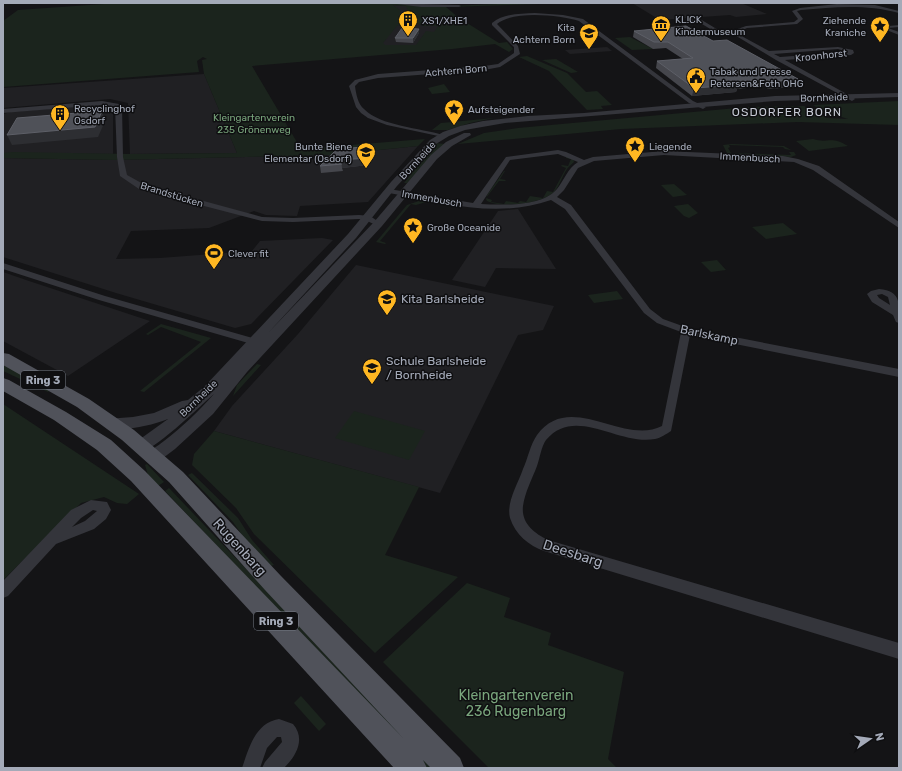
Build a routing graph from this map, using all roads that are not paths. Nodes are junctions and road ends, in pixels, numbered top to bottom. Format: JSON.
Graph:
{"nodes":[{"id":1,"x":391,"y":3,"type":"edge"},
{"id":2,"x":851,"y":4,"type":"edge"},
{"id":3,"x":893,"y":4,"type":"dead end"},
{"id":4,"x":459,"y":6,"type":"dead end"},
{"id":5,"x":879,"y":7,"type":"junction"},
{"id":6,"x":899,"y":12,"type":"edge"},
{"id":7,"x":703,"y":23,"type":"dead end"},
{"id":8,"x":899,"y":26,"type":"edge"},
{"id":9,"x":734,"y":33,"type":"junction"},
{"id":10,"x":899,"y":34,"type":"edge"},
{"id":11,"x":768,"y":53,"type":"junction"},
{"id":12,"x":778,"y":59,"type":"junction"},
{"id":13,"x":899,"y":96,"type":"edge"},
{"id":14,"x":849,"y":98,"type":"junction"},
{"id":15,"x":699,"y":106,"type":"junction"},
{"id":16,"x":3,"y":111,"type":"edge"},
{"id":17,"x":503,"y":124,"type":"junction"},
{"id":18,"x":441,"y":136,"type":"junction"},
{"id":19,"x":583,"y":162,"type":"junction"},
{"id":20,"x":389,"y":191,"type":"junction"},
{"id":21,"x":402,"y":193,"type":"junction"},
{"id":22,"x":551,"y":197,"type":"junction"},
{"id":23,"x":475,"y":206,"type":"junction"},
{"id":24,"x":367,"y":218,"type":"junction"},
{"id":25,"x":335,"y":219,"type":"junction"},
{"id":26,"x":378,"y":224,"type":"junction"},
{"id":27,"x":899,"y":226,"type":"edge"},
{"id":28,"x":357,"y":230,"type":"junction"},
{"id":29,"x":3,"y":266,"type":"edge"},
{"id":30,"x":686,"y":331,"type":"junction"},
{"id":31,"x":259,"y":343,"type":"junction"},
{"id":32,"x":3,"y":358,"type":"edge"},
{"id":33,"x":899,"y":373,"type":"edge"},
{"id":34,"x":3,"y":384,"type":"edge"},
{"id":35,"x":197,"y":400,"type":"junction"},
{"id":36,"x":111,"y":423,"type":"junction"},
{"id":37,"x":142,"y":459,"type":"junction"},
{"id":38,"x":52,"y":540,"type":"dead end"},
{"id":39,"x":3,"y":591,"type":"edge"},
{"id":40,"x":899,"y":651,"type":"edge"},
{"id":41,"x":251,"y":768,"type":"edge"},
{"id":42,"x":271,"y":768,"type":"edge"},
{"id":43,"x":413,"y":768,"type":"edge"},
{"id":44,"x":450,"y":768,"type":"edge"}],
"edges":[{"from":1,"to":4,"type":"street"},
{"from":2,"to":5,"type":"street","name":"Kroonhorst"},
{"from":2,"to":9,"type":"street","name":"Kroonhorst"},
{"from":3,"to":5,"type":"street","name":"Kroonhorst"},
{"from":5,"to":6,"type":"street","name":"Kroonhorst"},
{"from":7,"to":9,"type":"street","name":"Kroonhorst"},
{"from":8,"to":10,"type":"street"},
{"from":9,"to":11,"type":"street","name":"Kroonhorst"},
{"from":11,"to":12,"type":"street","name":"Kroonhorst"},
{"from":11,"to":12,"type":"street","name":"Kroonhorst"},
{"from":12,"to":14,"type":"street","name":"Kroonhorst"},
{"from":13,"to":14,"type":"street","name":"Bornheide"},
{"from":14,"to":15,"type":"street","name":"Bornheide"},
{"from":14,"to":15,"type":"street","name":"Bornheide"},
{"from":15,"to":17,"type":"street","name":"Bornheide"},
{"from":15,"to":17,"type":"street","name":"Bornheide"},
{"from":15,"to":18,"type":"street","name":"Achtern Born"},
{"from":16,"to":25,"type":"street","name":"Brandstücken"},
{"from":17,"to":18,"type":"street","name":"Bornheide"},
{"from":17,"to":21,"type":"street","name":"Bornheide"},
{"from":18,"to":20,"type":"street","name":"Bornheide"},
{"from":19,"to":22,"type":"street","name":"Immenbusch"},
{"from":19,"to":23,"type":"street","name":"Immenbusch"},
{"from":19,"to":27,"type":"street","name":"Immenbusch"},
{"from":20,"to":21,"type":"street","name":"Immenbusch"},
{"from":20,"to":24,"type":"street","name":"Bornheide"},
{"from":21,"to":23,"type":"street","name":"Immenbusch"},
{"from":21,"to":26,"type":"street","name":"Bornheide"},
{"from":22,"to":23,"type":"street","name":"Immenbusch"},
{"from":22,"to":30,"type":"street","name":"Barlskamp"},
{"from":24,"to":25,"type":"street","name":"Brandstücken"},
{"from":24,"to":26,"type":"street"},
{"from":24,"to":28,"type":"street","name":"Bornheide"},
{"from":25,"to":28,"type":"street","name":"Brandstücken"},
{"from":26,"to":31,"type":"street","name":"Bornheide"},
{"from":28,"to":31,"type":"street","name":"Bornheide"},
{"from":29,"to":31,"type":"street"},
{"from":30,"to":33,"type":"street","name":"Barlskamp"},
{"from":30,"to":40,"type":"street","name":"Deesbarg"},
{"from":31,"to":35,"type":"street","name":"Bornheide"},
{"from":31,"to":37,"type":"street","name":"Bornheide"},
{"from":32,"to":36,"type":"main road","name":"Rugenbarg","number":"Ring 3"},
{"from":34,"to":37,"type":"main road","name":"Rugenbarg","number":"Ring 3"},
{"from":35,"to":36,"type":"street"},
{"from":35,"to":37,"type":"street","name":"Bornheide"},
{"from":36,"to":37,"type":"main road","name":"Rugenbarg","number":"Ring 3"},
{"from":37,"to":43,"type":"main road","name":"Rugenbarg","number":"Ring 3"},
{"from":37,"to":44,"type":"main road","name":"Rugenbarg","number":"Ring 3"},
{"from":38,"to":39,"type":"street"},
{"from":41,"to":42,"type":"street"}]}
